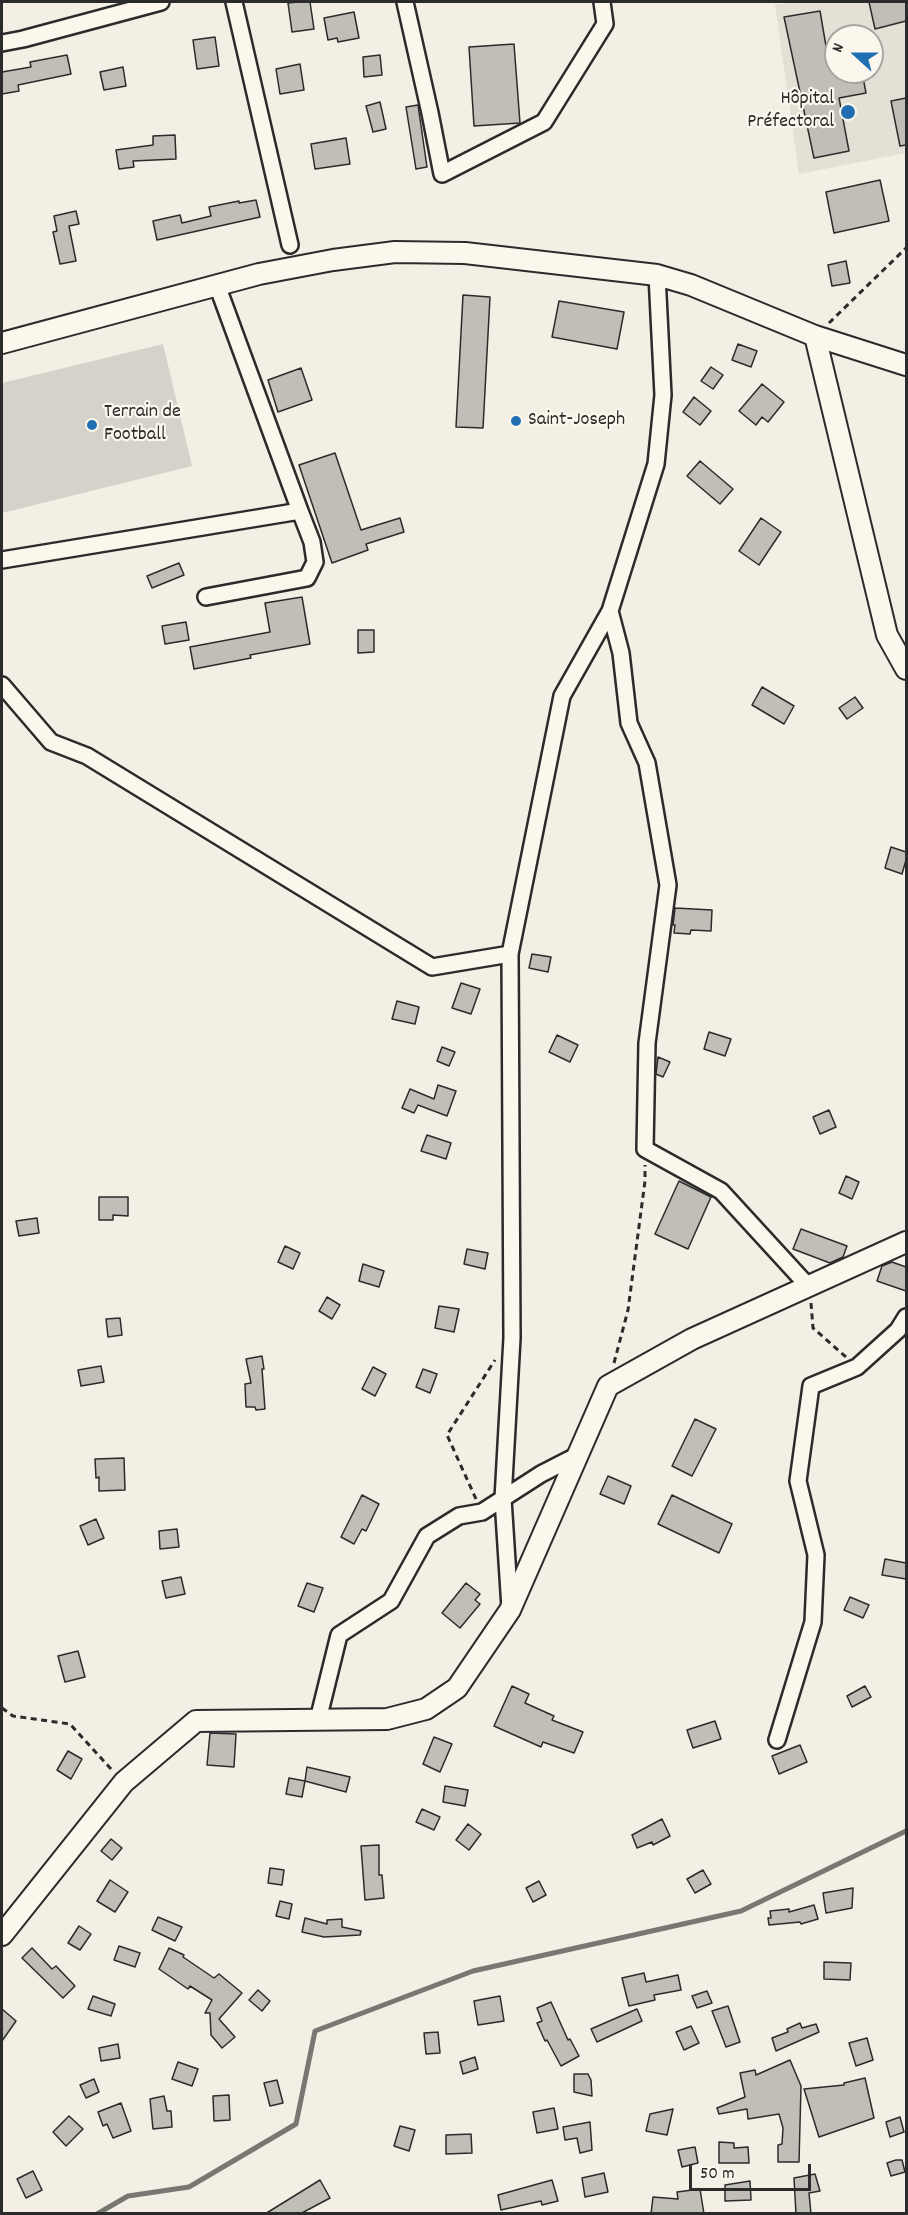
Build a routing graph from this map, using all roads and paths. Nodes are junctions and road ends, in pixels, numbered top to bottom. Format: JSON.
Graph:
{"nodes":[{"id":1,"x":161,"y":2,"type":"edge"},
{"id":2,"x":234,"y":2,"type":"edge"},
{"id":3,"x":405,"y":2,"type":"edge"},
{"id":4,"x":602,"y":2,"type":"edge"},
{"id":5,"x":2,"y":43,"type":"edge"},
{"id":6,"x":290,"y":245,"type":"dead end"},
{"id":7,"x":906,"y":248,"type":"edge"},
{"id":8,"x":657,"y":275,"type":"junction"},
{"id":9,"x":217,"y":285,"type":"junction"},
{"id":10,"x":815,"y":336,"type":"junction"},
{"id":11,"x":2,"y":342,"type":"edge"},
{"id":12,"x":906,"y":365,"type":"edge"},
{"id":13,"x":300,"y":511,"type":"junction"},
{"id":14,"x":2,"y":560,"type":"edge"},
{"id":15,"x":206,"y":597,"type":"dead end"},
{"id":16,"x":610,"y":611,"type":"junction"},
{"id":17,"x":906,"y":669,"type":"edge"},
{"id":18,"x":2,"y":685,"type":"edge"},
{"id":19,"x":510,"y":954,"type":"junction"},
{"id":20,"x":645,"y":1149,"type":"junction"},
{"id":21,"x":906,"y":1242,"type":"edge"},
{"id":22,"x":809,"y":1287,"type":"junction"},
{"id":23,"x":906,"y":1317,"type":"edge"},
{"id":24,"x":512,"y":1338,"type":"junction"},
{"id":25,"x":857,"y":1367,"type":"junction"},
{"id":26,"x":608,"y":1386,"type":"junction"},
{"id":27,"x":578,"y":1455,"type":"junction"},
{"id":28,"x":503,"y":1499,"type":"junction"},
{"id":29,"x":482,"y":1512,"type":"junction"},
{"id":30,"x":510,"y":1610,"type":"junction"},
{"id":31,"x":2,"y":1708,"type":"edge"},
{"id":32,"x":318,"y":1720,"type":"junction"},
{"id":33,"x":777,"y":1740,"type":"dead end"},
{"id":34,"x":124,"y":1782,"type":"junction"},
{"id":35,"x":2,"y":1935,"type":"edge"}],
"edges":[{"from":1,"to":5,"type":"street"},
{"from":2,"to":6,"type":"street"},
{"from":3,"to":4,"type":"street"},
{"from":7,"to":10,"type":"path"},
{"from":8,"to":9,"type":"street"},
{"from":8,"to":10,"type":"street"},
{"from":8,"to":16,"type":"street"},
{"from":9,"to":11,"type":"street"},
{"from":9,"to":13,"type":"street"},
{"from":10,"to":12,"type":"street"},
{"from":10,"to":17,"type":"street"},
{"from":13,"to":14,"type":"street"},
{"from":13,"to":15,"type":"street"},
{"from":16,"to":19,"type":"street"},
{"from":16,"to":20,"type":"street"},
{"from":18,"to":19,"type":"street"},
{"from":19,"to":24,"type":"street"},
{"from":20,"to":22,"type":"street"},
{"from":20,"to":26,"type":"path"},
{"from":21,"to":22,"type":"street"},
{"from":22,"to":25,"type":"path"},
{"from":22,"to":26,"type":"street"},
{"from":23,"to":25,"type":"street"},
{"from":24,"to":28,"type":"street"},
{"from":24,"to":29,"type":"path"},
{"from":25,"to":33,"type":"street"},
{"from":26,"to":27,"type":"street"},
{"from":27,"to":28,"type":"street"},
{"from":27,"to":30,"type":"street"},
{"from":28,"to":29,"type":"street"},
{"from":28,"to":30,"type":"street"},
{"from":29,"to":32,"type":"street"},
{"from":30,"to":32,"type":"street"},
{"from":31,"to":34,"type":"path"},
{"from":32,"to":34,"type":"street"},
{"from":34,"to":35,"type":"street"}]}
